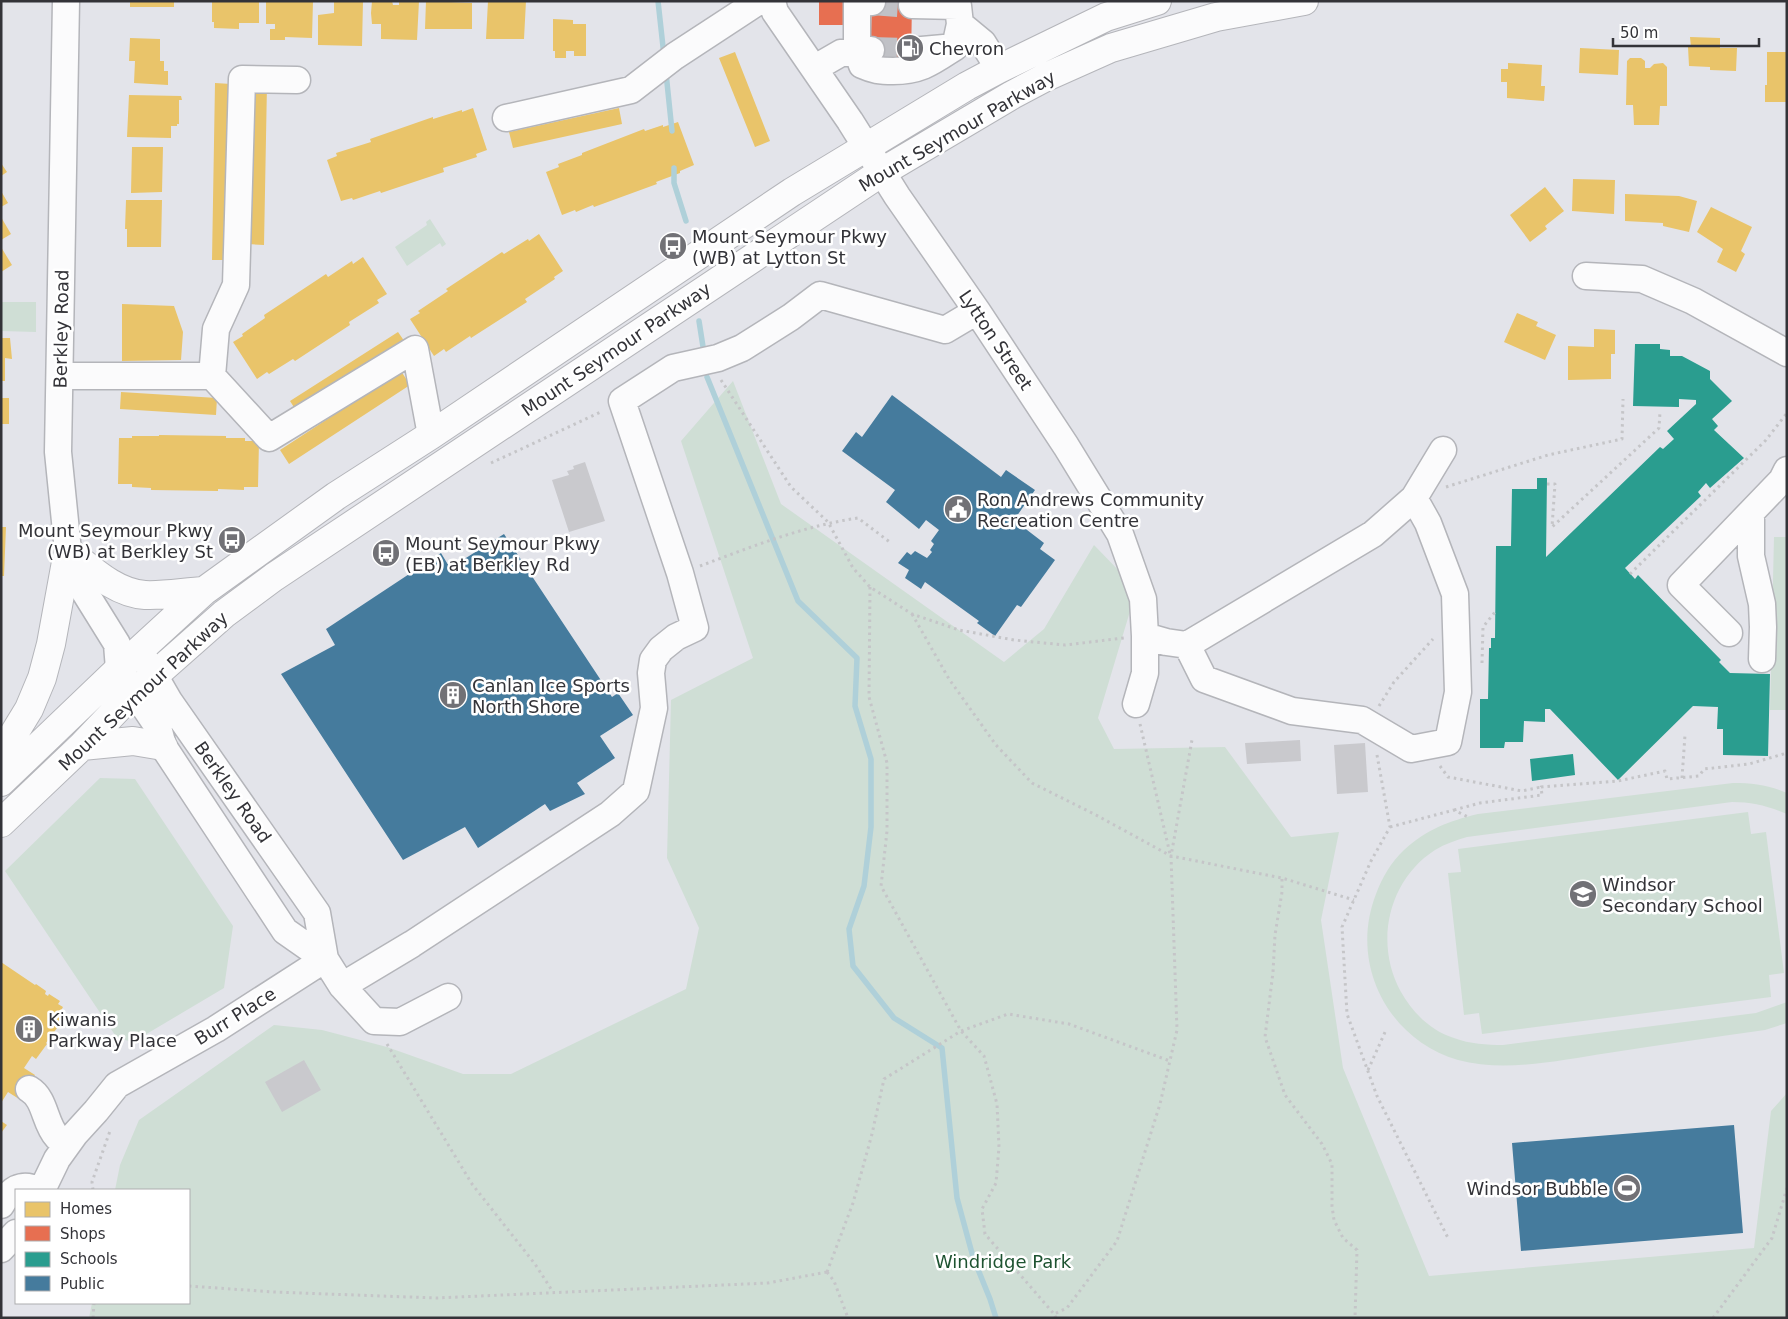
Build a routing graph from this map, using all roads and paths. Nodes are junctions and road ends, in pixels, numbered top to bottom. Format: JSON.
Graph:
{"nodes":[{"id":1,"x":66,"y":1,"type":"edge"},
{"id":2,"x":759,"y":1,"type":"edge"},
{"id":3,"x":772,"y":1,"type":"edge"},
{"id":4,"x":1157,"y":1,"type":"edge"},
{"id":5,"x":1304,"y":1,"type":"edge"},
{"id":6,"x":862,"y":2,"type":"edge"},
{"id":7,"x":912,"y":5,"type":"dead end"},
{"id":8,"x":956,"y":20,"type":"edge"},
{"id":9,"x":864,"y":50,"type":"junction"},
{"id":10,"x":911,"y":51,"type":"tunnel mouth"},
{"id":11,"x":815,"y":68,"type":"junction"},
{"id":12,"x":999,"y":68,"type":"junction"},
{"id":13,"x":297,"y":80,"type":"dead end"},
{"id":14,"x":506,"y":118,"type":"dead end"},
{"id":15,"x":866,"y":147,"type":"junction"},
{"id":16,"x":882,"y":172,"type":"junction"},
{"id":17,"x":1586,"y":276,"type":"dead end"},
{"id":18,"x":977,"y":311,"type":"junction"},
{"id":19,"x":1787,"y":353,"type":"edge"},
{"id":20,"x":708,"y":360,"type":"junction"},
{"id":21,"x":60,"y":376,"type":"junction"},
{"id":22,"x":212,"y":376,"type":"junction"},
{"id":23,"x":1622,"y":399,"type":"dead end"},
{"id":24,"x":622,"y":401,"type":"junction"},
{"id":25,"x":1660,"y":412,"type":"dead end"},
{"id":26,"x":1787,"y":413,"type":"edge"},
{"id":27,"x":431,"y":435,"type":"junction"},
{"id":28,"x":1443,"y":450,"type":"dead end"},
{"id":29,"x":485,"y":466,"type":"dead end"},
{"id":30,"x":1785,"y":477,"type":"edge"},
{"id":31,"x":1547,"y":484,"type":"dead end"},
{"id":32,"x":1414,"y":498,"type":"junction"},
{"id":33,"x":1751,"y":513,"type":"junction"},
{"id":34,"x":828,"y":522,"type":"junction"},
{"id":35,"x":891,"y":543,"type":"dead end"},
{"id":36,"x":68,"y":552,"type":"junction"},
{"id":37,"x":680,"y":573,"type":"junction"},
{"id":38,"x":1630,"y":574,"type":"dead end"},
{"id":39,"x":870,"y":587,"type":"junction"},
{"id":40,"x":204,"y":591,"type":"junction"},
{"id":41,"x":912,"y":614,"type":"junction"},
{"id":42,"x":1730,"y":633,"type":"dead end"},
{"id":43,"x":1146,"y":636,"type":"junction"},
{"id":44,"x":1435,"y":637,"type":"dead end"},
{"id":45,"x":1187,"y":645,"type":"junction"},
{"id":46,"x":125,"y":654,"type":"junction"},
{"id":47,"x":1762,"y":659,"type":"dead end"},
{"id":48,"x":145,"y":685,"type":"junction"},
{"id":49,"x":1136,"y":704,"type":"joint"},
{"id":50,"x":1370,"y":724,"type":"junction"},
{"id":51,"x":1685,"y":735,"type":"dead end"},
{"id":52,"x":1192,"y":740,"type":"dead end"},
{"id":53,"x":82,"y":746,"type":"junction"},
{"id":54,"x":163,"y":746,"type":"junction"},
{"id":55,"x":1787,"y":753,"type":"edge"},
{"id":56,"x":1,"y":755,"type":"edge"},
{"id":57,"x":1439,"y":766,"type":"dead end"},
{"id":58,"x":1682,"y":778,"type":"junction"},
{"id":59,"x":1,"y":782,"type":"edge"},
{"id":60,"x":1541,"y":787,"type":"junction"},
{"id":61,"x":1454,"y":810,"type":"junction"},
{"id":62,"x":1468,"y":817,"type":"dead end"},
{"id":63,"x":1,"y":824,"type":"edge"},
{"id":64,"x":1390,"y":827,"type":"junction"},
{"id":65,"x":1171,"y":856,"type":"junction"},
{"id":66,"x":1282,"y":878,"type":"junction"},
{"id":67,"x":1354,"y":900,"type":"junction"},
{"id":68,"x":325,"y":959,"type":"junction"},
{"id":69,"x":342,"y":986,"type":"junction"},
{"id":70,"x":448,"y":997,"type":"dead end"},
{"id":71,"x":374,"y":1021,"type":"junction"},
{"id":72,"x":1386,"y":1030,"type":"dead end"},
{"id":73,"x":961,"y":1032,"type":"junction"},
{"id":74,"x":1170,"y":1061,"type":"junction"},
{"id":75,"x":1368,"y":1070,"type":"junction"},
{"id":76,"x":29,"y":1088,"type":"dead end"},
{"id":77,"x":110,"y":1129,"type":"dead end"},
{"id":78,"x":67,"y":1144,"type":"junction"},
{"id":79,"x":1787,"y":1188,"type":"edge"},
{"id":80,"x":15,"y":1189,"type":"edge"},
{"id":81,"x":15,"y":1189,"type":"edge"},
{"id":82,"x":34,"y":1189,"type":"edge"},
{"id":83,"x":41,"y":1189,"type":"edge"},
{"id":84,"x":93,"y":1189,"type":"edge"},
{"id":85,"x":1,"y":1205,"type":"edge"},
{"id":86,"x":1449,"y":1240,"type":"dead end"},
{"id":87,"x":827,"y":1272,"type":"junction"},
{"id":88,"x":190,"y":1286,"type":"edge"},
{"id":89,"x":554,"y":1292,"type":"junction"},
{"id":90,"x":94,"y":1304,"type":"edge"},
{"id":91,"x":1055,"y":1316,"type":"edge"},
{"id":92,"x":93,"y":1318,"type":"edge"},
{"id":93,"x":848,"y":1318,"type":"edge"},
{"id":94,"x":1355,"y":1318,"type":"edge"},
{"id":95,"x":1713,"y":1318,"type":"edge"}],
"edges":[{"from":1,"to":21,"type":"street","name":"Berkley Road"},
{"from":2,"to":14,"type":"street"},
{"from":3,"to":11,"type":"street","name":"Lytton Street"},
{"from":4,"to":12,"type":"main road","name":"Mount Seymour Parkway"},
{"from":5,"to":16,"type":"main road","name":"Mount Seymour Parkway"},
{"from":6,"to":9,"type":"street"},
{"from":7,"to":8,"type":"street"},
{"from":8,"to":9,"type":"street"},
{"from":8,"to":10,"type":"street"},
{"from":8,"to":12,"type":"street"},
{"from":9,"to":11,"type":"street"},
{"from":11,"to":15,"type":"street","name":"Lytton Street"},
{"from":12,"to":15,"type":"main road","name":"Mount Seymour Parkway"},
{"from":13,"to":22,"type":"street"},
{"from":15,"to":16,"type":"street","name":"Lytton Street"},
{"from":15,"to":27,"type":"main road","name":"Mount Seymour Parkway"},
{"from":16,"to":18,"type":"street","name":"Lytton Street"},
{"from":16,"to":48,"type":"main road","name":"Mount Seymour Parkway"},
{"from":17,"to":19,"type":"street"},
{"from":18,"to":20,"type":"street"},
{"from":18,"to":43,"type":"street","name":"Lytton Street"},
{"from":20,"to":24,"type":"street"},
{"from":20,"to":34,"type":"path"},
{"from":21,"to":22,"type":"street"},
{"from":21,"to":36,"type":"street","name":"Berkley Road"},
{"from":22,"to":27,"type":"street"},
{"from":23,"to":32,"type":"path"},
{"from":24,"to":29,"type":"path"},
{"from":24,"to":37,"type":"street"},
{"from":25,"to":31,"type":"path"},
{"from":26,"to":38,"type":"path"},
{"from":27,"to":40,"type":"main road","name":"Mount Seymour Parkway"},
{"from":28,"to":32,"type":"street"},
{"from":30,"to":33,"type":"street"},
{"from":32,"to":45,"type":"street"},
{"from":32,"to":50,"type":"street"},
{"from":33,"to":42,"type":"street"},
{"from":33,"to":47,"type":"street"},
{"from":34,"to":35,"type":"path"},
{"from":34,"to":37,"type":"path"},
{"from":34,"to":39,"type":"path"},
{"from":36,"to":40,"type":"main road"},
{"from":36,"to":46,"type":"street","name":"Berkley Road"},
{"from":36,"to":56,"type":"main road"},
{"from":37,"to":69,"type":"street"},
{"from":39,"to":41,"type":"path"},
{"from":39,"to":73,"type":"path"},
{"from":40,"to":46,"type":"main road","name":"Mount Seymour Parkway"},
{"from":41,"to":43,"type":"path"},
{"from":41,"to":65,"type":"path"},
{"from":43,"to":45,"type":"street"},
{"from":43,"to":49,"type":"street","name":"Lytton Street"},
{"from":44,"to":50,"type":"path"},
{"from":45,"to":50,"type":"street"},
{"from":46,"to":48,"type":"street","name":"Berkley Road"},
{"from":46,"to":59,"type":"main road","name":"Mount Seymour Parkway"},
{"from":48,"to":53,"type":"main road","name":"Mount Seymour Parkway"},
{"from":48,"to":54,"type":"street","name":"Berkley Road"},
{"from":48,"to":68,"type":"street","name":"Berkley Road"},
{"from":49,"to":65,"type":"path"},
{"from":50,"to":64,"type":"path"},
{"from":51,"to":58,"type":"path"},
{"from":52,"to":65,"type":"path"},
{"from":53,"to":54,"type":"main road"},
{"from":53,"to":63,"type":"main road","name":"Mount Seymour Parkway"},
{"from":54,"to":68,"type":"street","name":"Berkley Road"},
{"from":55,"to":58,"type":"path"},
{"from":57,"to":60,"type":"path"},
{"from":58,"to":60,"type":"path"},
{"from":60,"to":61,"type":"path"},
{"from":61,"to":62,"type":"path"},
{"from":61,"to":64,"type":"path"},
{"from":64,"to":67,"type":"path"},
{"from":65,"to":66,"type":"path"},
{"from":65,"to":74,"type":"path"},
{"from":66,"to":67,"type":"path"},
{"from":66,"to":94,"type":"path"},
{"from":67,"to":75,"type":"path"},
{"from":68,"to":69,"type":"street","name":"Berkley Road"},
{"from":68,"to":78,"type":"street","name":"Burr Place"},
{"from":69,"to":71,"type":"street","name":"Berkley Road"},
{"from":70,"to":71,"type":"street"},
{"from":71,"to":89,"type":"path"},
{"from":72,"to":75,"type":"path"},
{"from":73,"to":74,"type":"path"},
{"from":73,"to":87,"type":"path"},
{"from":73,"to":91,"type":"path"},
{"from":74,"to":91,"type":"path"},
{"from":75,"to":86,"type":"path"},
{"from":76,"to":78,"type":"street"},
{"from":77,"to":84,"type":"path"},
{"from":78,"to":83,"type":"street"},
{"from":79,"to":95,"type":"path"},
{"from":80,"to":85,"type":"street"},
{"from":81,"to":82,"type":"street"},
{"from":87,"to":89,"type":"path"},
{"from":87,"to":93,"type":"path"},
{"from":88,"to":89,"type":"path"},
{"from":90,"to":92,"type":"path"}]}
